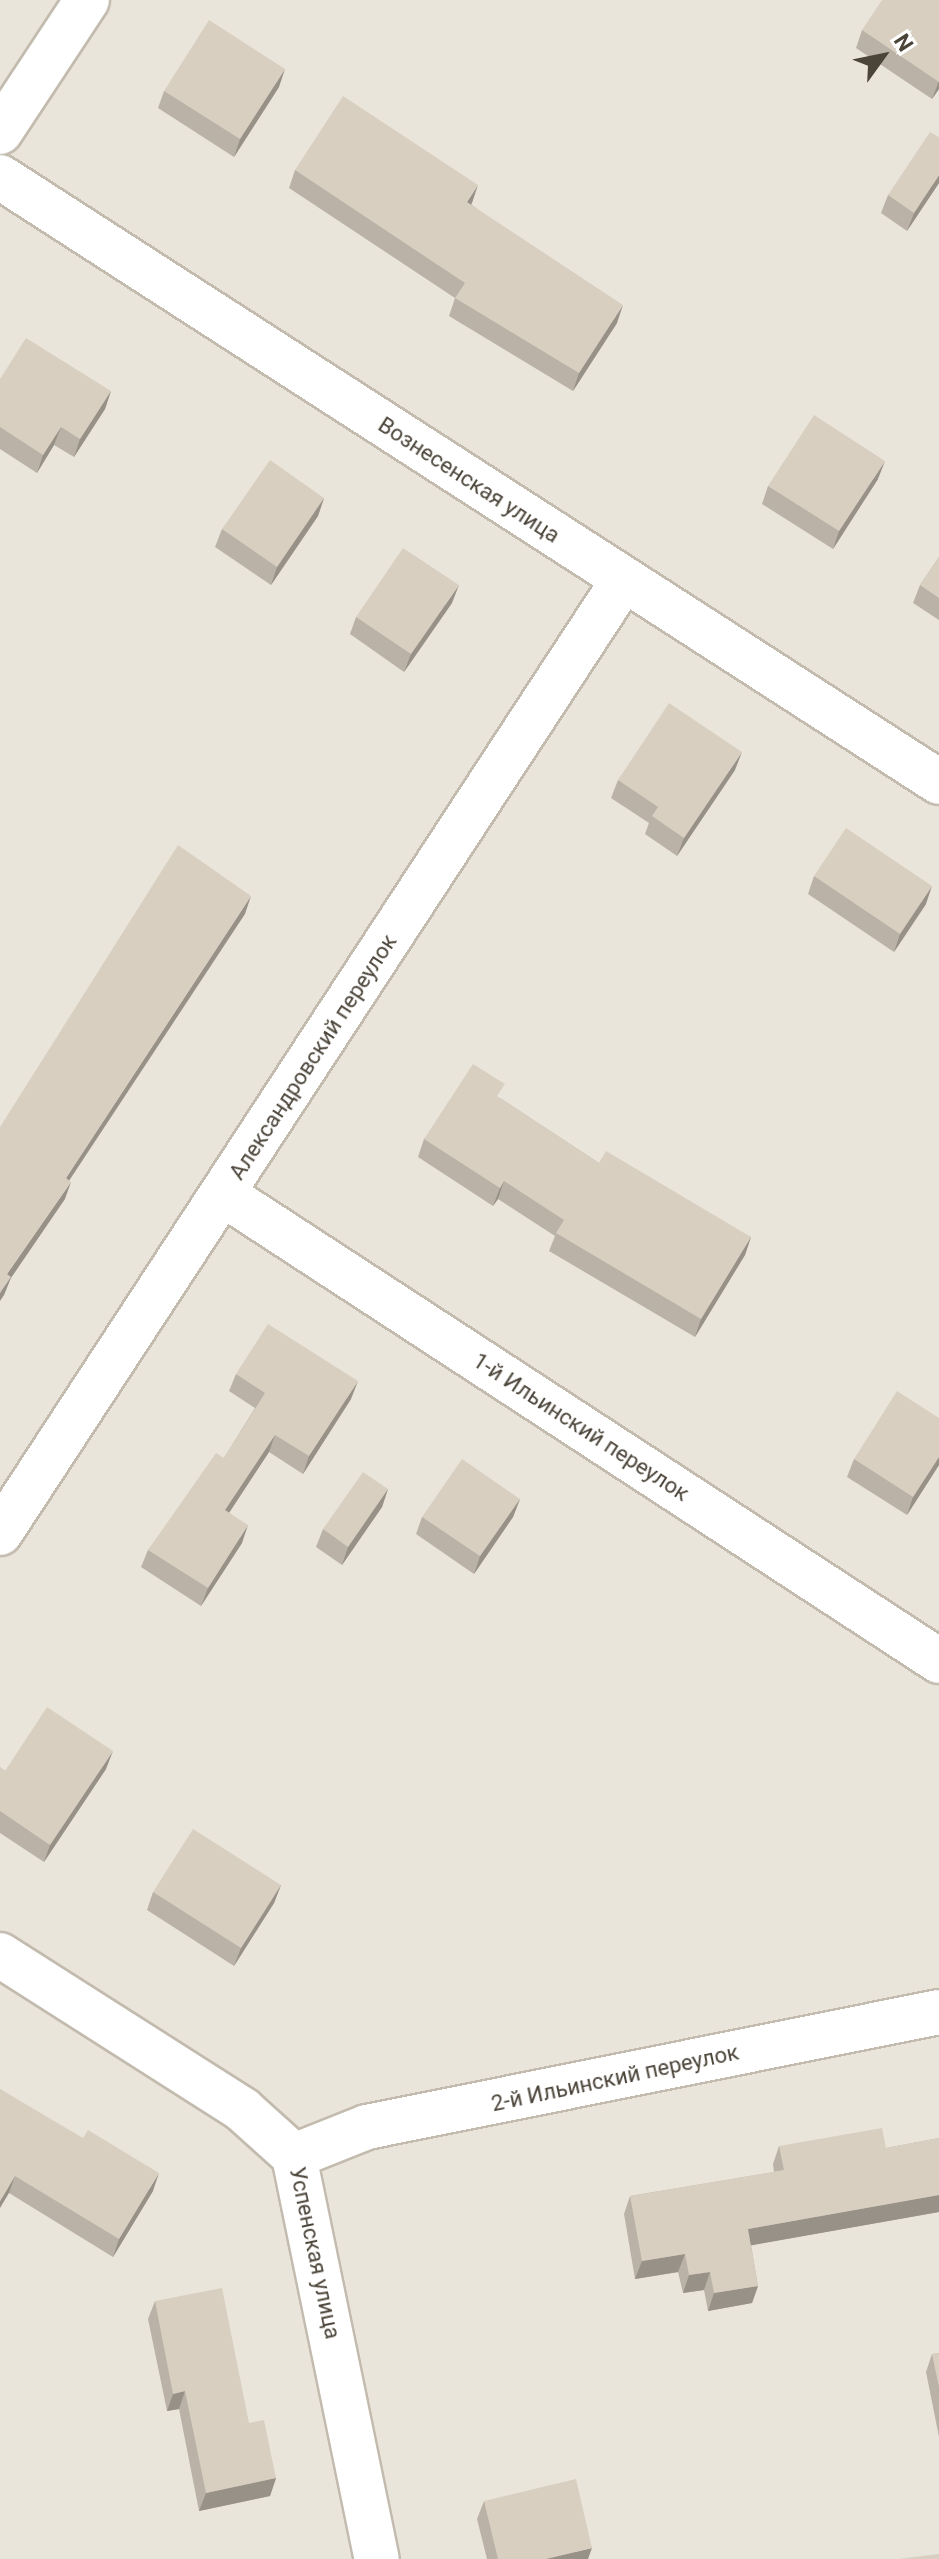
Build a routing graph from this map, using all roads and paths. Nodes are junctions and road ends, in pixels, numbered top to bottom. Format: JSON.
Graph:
{"nodes":[{"id":1,"x":87,"y":0,"type":"edge"},
{"id":2,"x":0,"y":132,"type":"edge"},
{"id":3,"x":0,"y":177,"type":"edge"},
{"id":4,"x":624,"y":579,"type":"junction"},
{"id":5,"x":939,"y":782,"type":"edge"},
{"id":6,"x":223,"y":1194,"type":"junction"},
{"id":7,"x":0,"y":1533,"type":"edge"},
{"id":8,"x":939,"y":1661,"type":"edge"},
{"id":9,"x":0,"y":1955,"type":"edge"},
{"id":10,"x":939,"y":2012,"type":"edge"},
{"id":11,"x":294,"y":2156,"type":"junction"},
{"id":12,"x":377,"y":2559,"type":"edge"}],
"edges":[{"from":1,"to":2,"type":"street"},
{"from":3,"to":4,"type":"street","name":"Вознесенская улица"},
{"from":4,"to":5,"type":"street","name":"Вознесенская улица"},
{"from":4,"to":6,"type":"street","name":"Александровский переулок"},
{"from":6,"to":7,"type":"street","name":"Александровский переулок"},
{"from":6,"to":8,"type":"street","name":"1-й Ильинский переулок"},
{"from":9,"to":11,"type":"street","name":"Успенская улица"},
{"from":10,"to":11,"type":"street","name":"2-й Ильинский переулок"},
{"from":11,"to":12,"type":"street","name":"Успенская улица"}]}
